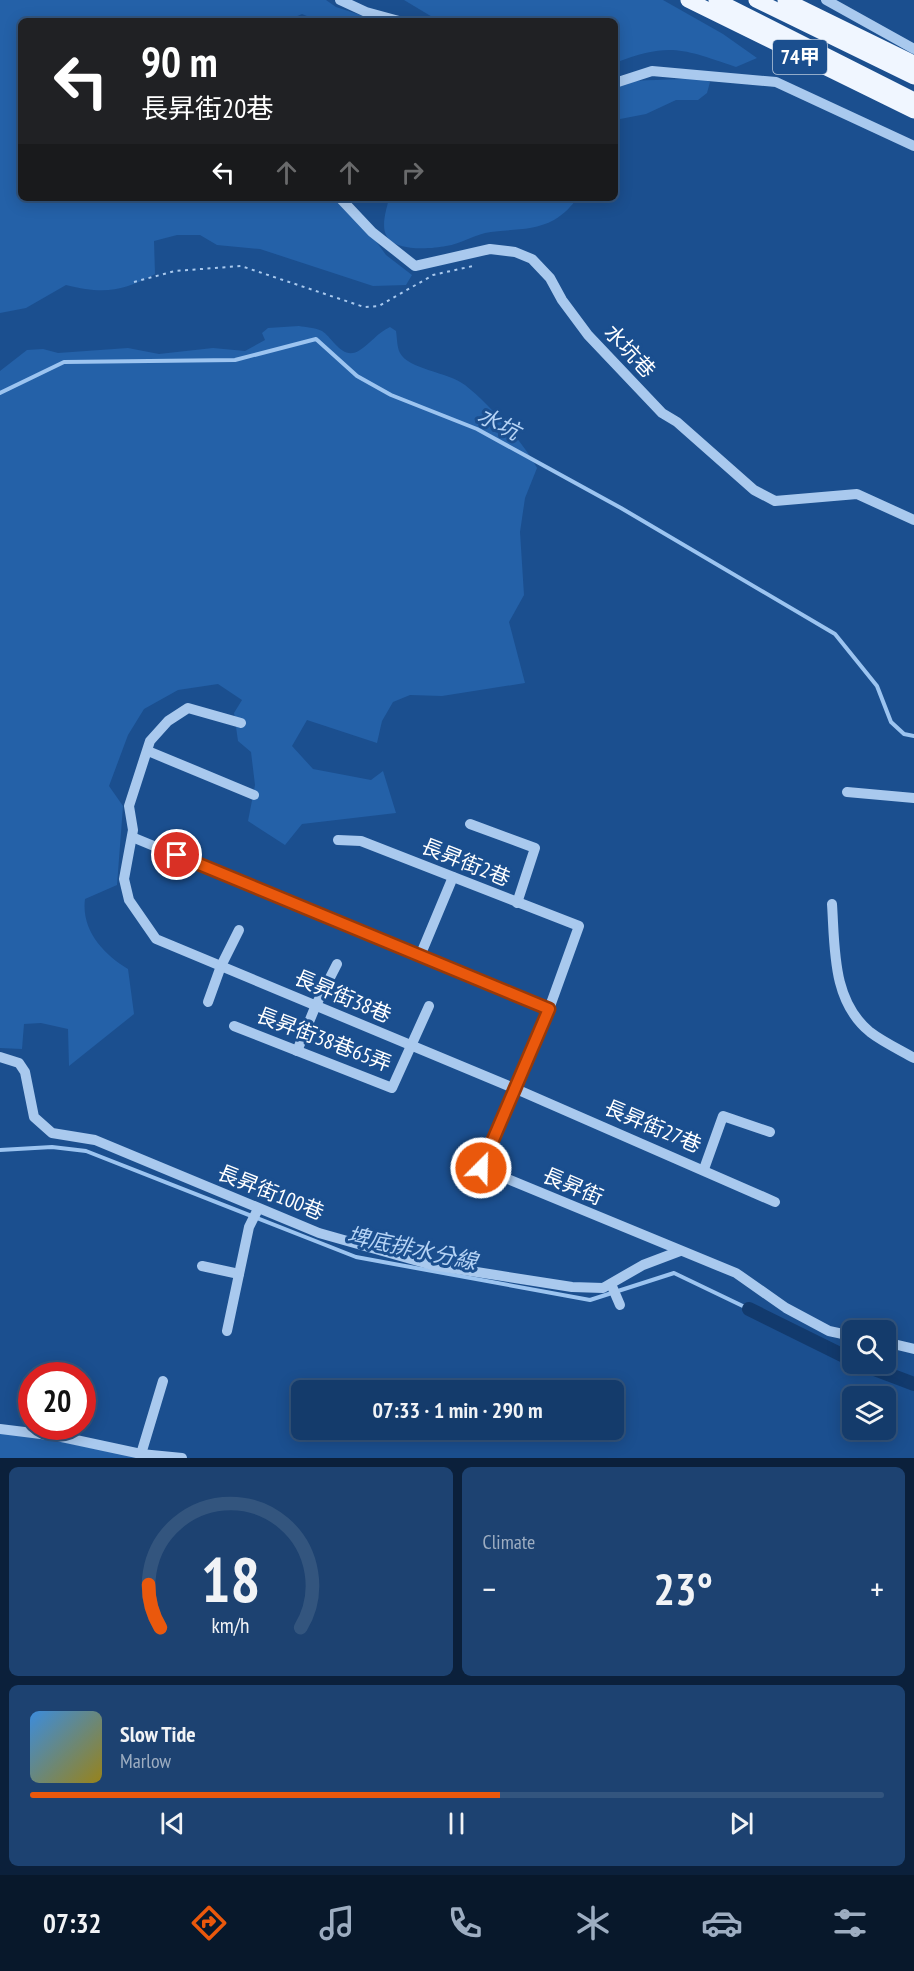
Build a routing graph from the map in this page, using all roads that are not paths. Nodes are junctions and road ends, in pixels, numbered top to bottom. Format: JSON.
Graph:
{"nodes":[{"id":1,"x":340,"y":0,"type":"edge"},
{"id":2,"x":688,"y":0,"type":"edge"},
{"id":3,"x":716,"y":0,"type":"edge"},
{"id":4,"x":756,"y":0,"type":"edge"},
{"id":5,"x":785,"y":0,"type":"edge"},
{"id":6,"x":826,"y":0,"type":"edge"},
{"id":7,"x":388,"y":18,"type":"edge"},
{"id":8,"x":912,"y":57,"type":"edge"},
{"id":9,"x":914,"y":77,"type":"edge"},
{"id":10,"x":618,"y":82,"type":"edge"},
{"id":11,"x":914,"y":100,"type":"edge"},
{"id":12,"x":914,"y":111,"type":"edge"},
{"id":13,"x":914,"y":146,"type":"edge"},
{"id":14,"x":343,"y":201,"type":"edge"},
{"id":15,"x":914,"y":519,"type":"edge"},
{"id":16,"x":241,"y":723,"type":"dead end"},
{"id":17,"x":148,"y":751,"type":"junction"},
{"id":18,"x":847,"y":792,"type":"dead end"},
{"id":19,"x":254,"y":795,"type":"dead end"},
{"id":20,"x":914,"y":798,"type":"edge"},
{"id":21,"x":470,"y":824,"type":"dead end"},
{"id":22,"x":132,"y":837,"type":"junction"},
{"id":23,"x":338,"y":840,"type":"dead end"},
{"id":24,"x":453,"y":877,"type":"junction"},
{"id":25,"x":517,"y":903,"type":"junction"},
{"id":26,"x":832,"y":904,"type":"dead end"},
{"id":27,"x":579,"y":926,"type":"joint"},
{"id":28,"x":239,"y":930,"type":"dead end"},
{"id":29,"x":420,"y":956,"type":"junction"},
{"id":30,"x":337,"y":964,"type":"dead end"},
{"id":31,"x":221,"y":966,"type":"junction"},
{"id":32,"x":208,"y":1002,"type":"dead end"},
{"id":33,"x":316,"y":1005,"type":"junction"},
{"id":34,"x":429,"y":1006,"type":"dead end"},
{"id":35,"x":549,"y":1009,"type":"junction"},
{"id":36,"x":234,"y":1026,"type":"dead end"},
{"id":37,"x":411,"y":1045,"type":"junction"},
{"id":38,"x":297,"y":1051,"type":"junction"},
{"id":39,"x":0,"y":1057,"type":"edge"},
{"id":40,"x":914,"y":1058,"type":"edge"},
{"id":41,"x":516,"y":1089,"type":"junction"},
{"id":42,"x":770,"y":1132,"type":"dead end"},
{"id":43,"x":704,"y":1169,"type":"junction"},
{"id":44,"x":775,"y":1202,"type":"dead end"},
{"id":45,"x":258,"y":1209,"type":"junction"},
{"id":46,"x":680,"y":1251,"type":"junction"},
{"id":47,"x":202,"y":1266,"type":"dead end"},
{"id":48,"x":239,"y":1274,"type":"junction"},
{"id":49,"x":611,"y":1284,"type":"junction"},
{"id":50,"x":620,"y":1305,"type":"dead end"},
{"id":51,"x":227,"y":1331,"type":"dead end"},
{"id":52,"x":842,"y":1334,"type":"edge"},
{"id":53,"x":896,"y":1345,"type":"edge"},
{"id":54,"x":914,"y":1349,"type":"edge"},
{"id":55,"x":164,"y":1381,"type":"dead end"},
{"id":56,"x":0,"y":1429,"type":"edge"},
{"id":57,"x":141,"y":1454,"type":"junction"},
{"id":58,"x":182,"y":1458,"type":"edge"}],
"edges":[{"from":1,"to":7,"type":"lane"},
{"from":2,"to":12,"type":"main road","number":"74甲"},
{"from":3,"to":11,"type":"main road","number":"74甲"},
{"from":4,"to":9,"type":"main road","number":"74甲"},
{"from":5,"to":8,"type":"main road","number":"74甲"},
{"from":6,"to":8,"type":"lane"},
{"from":10,"to":13,"type":"lane"},
{"from":14,"to":15,"type":"lane","name":"水坑巷"},
{"from":16,"to":17,"type":"lane"},
{"from":17,"to":19,"type":"lane"},
{"from":17,"to":22,"type":"lane"},
{"from":18,"to":20,"type":"lane"},
{"from":21,"to":25,"type":"lane"},
{"from":22,"to":29,"type":"lane"},
{"from":22,"to":31,"type":"lane","name":"長昇街38巷"},
{"from":23,"to":24,"type":"lane","name":"長昇街2巷"},
{"from":24,"to":25,"type":"lane","name":"長昇街2巷"},
{"from":24,"to":29,"type":"lane"},
{"from":25,"to":27,"type":"lane","name":"長昇街2巷"},
{"from":26,"to":40,"type":"lane"},
{"from":27,"to":35,"type":"lane","name":"長昇街"},
{"from":28,"to":31,"type":"lane"},
{"from":29,"to":35,"type":"lane"},
{"from":30,"to":33,"type":"lane"},
{"from":31,"to":32,"type":"lane"},
{"from":31,"to":33,"type":"lane","name":"長昇街38巷"},
{"from":33,"to":37,"type":"lane","name":"長昇街38巷"},
{"from":33,"to":38,"type":"lane"},
{"from":34,"to":37,"type":"lane"},
{"from":35,"to":41,"type":"lane","name":"長昇街"},
{"from":36,"to":38,"type":"lane","name":"長昇街38巷65弄"},
{"from":37,"to":38,"type":"lane","name":"長昇街38巷65弄"},
{"from":37,"to":41,"type":"lane","name":"長昇街38巷"},
{"from":39,"to":45,"type":"lane","name":"長昇街100巷"},
{"from":41,"to":43,"type":"lane","name":"長昇街27巷"},
{"from":41,"to":46,"type":"lane","name":"長昇街"},
{"from":42,"to":43,"type":"lane"},
{"from":43,"to":44,"type":"lane","name":"長昇街27巷"},
{"from":45,"to":48,"type":"lane"},
{"from":45,"to":49,"type":"lane","name":"長昇街100巷"},
{"from":46,"to":49,"type":"lane","name":"長昇街100巷"},
{"from":46,"to":52,"type":"lane","name":"長昇街"},
{"from":47,"to":48,"type":"lane"},
{"from":48,"to":51,"type":"lane"},
{"from":49,"to":50,"type":"lane"},
{"from":53,"to":54,"type":"lane"},
{"from":55,"to":57,"type":"lane"},
{"from":56,"to":57,"type":"lane"},
{"from":57,"to":58,"type":"lane"}]}
